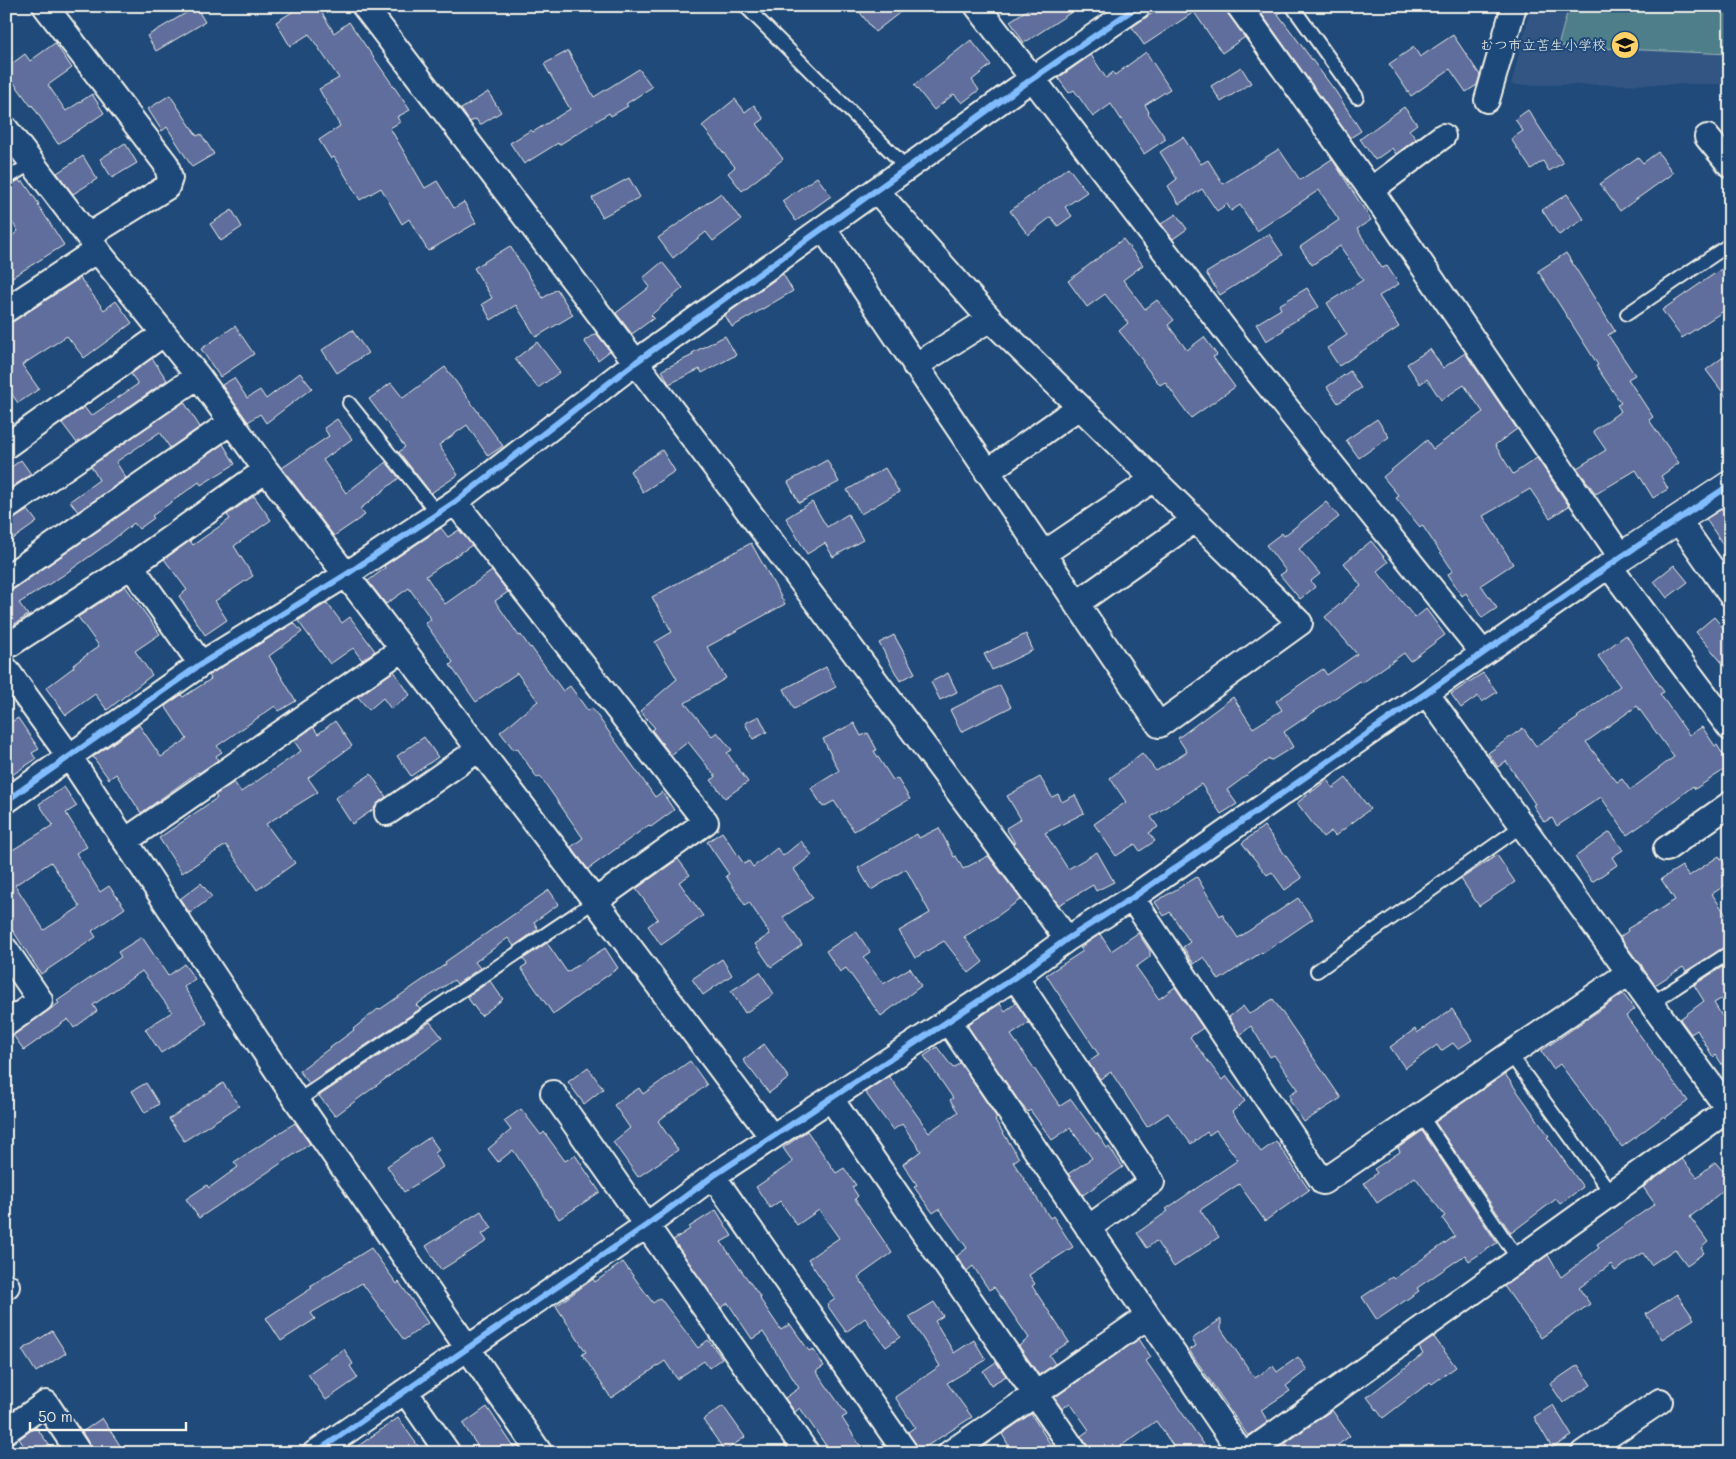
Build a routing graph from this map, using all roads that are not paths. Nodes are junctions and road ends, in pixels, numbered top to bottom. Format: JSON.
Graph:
{"nodes":[{"id":1,"x":45,"y":6,"type":"edge"},
{"id":2,"x":364,"y":6,"type":"edge"},
{"id":3,"x":745,"y":6,"type":"edge"},
{"id":4,"x":977,"y":6,"type":"edge"},
{"id":5,"x":1138,"y":6,"type":"edge"},
{"id":6,"x":1239,"y":6,"type":"edge"},
{"id":7,"x":1292,"y":6,"type":"edge"},
{"id":8,"x":1514,"y":6,"type":"edge"},
{"id":9,"x":1031,"y":79,"type":"junction"},
{"id":10,"x":1357,"y":97,"type":"dead end"},
{"id":11,"x":1487,"y":100,"type":"dead end"},
{"id":12,"x":6,"y":130,"type":"edge"},
{"id":13,"x":1443,"y":136,"type":"dead end"},
{"id":14,"x":1708,"y":137,"type":"dead end"},
{"id":15,"x":32,"y":162,"type":"junction"},
{"id":16,"x":1730,"y":165,"type":"edge"},
{"id":17,"x":907,"y":168,"type":"junction"},
{"id":18,"x":6,"y":179,"type":"edge"},
{"id":19,"x":876,"y":190,"type":"junction"},
{"id":20,"x":1371,"y":190,"type":"junction"},
{"id":21,"x":823,"y":228,"type":"junction"},
{"id":22,"x":93,"y":243,"type":"junction"},
{"id":23,"x":1730,"y":244,"type":"edge"},
{"id":24,"x":6,"y":310,"type":"edge"},
{"id":25,"x":1627,"y":314,"type":"dead end"},
{"id":26,"x":990,"y":319,"type":"junction"},
{"id":27,"x":163,"y":334,"type":"junction"},
{"id":28,"x":636,"y":362,"type":"junction"},
{"id":29,"x":915,"y":366,"type":"junction"},
{"id":30,"x":198,"y":376,"type":"junction"},
{"id":31,"x":349,"y":403,"type":"dead end"},
{"id":32,"x":1079,"y":407,"type":"junction"},
{"id":33,"x":230,"y":422,"type":"junction"},
{"id":34,"x":6,"y":446,"type":"edge"},
{"id":35,"x":266,"y":470,"type":"junction"},
{"id":36,"x":987,"y":472,"type":"junction"},
{"id":37,"x":1154,"y":480,"type":"junction"},
{"id":38,"x":1730,"y":485,"type":"edge"},
{"id":39,"x":6,"y":508,"type":"edge"},
{"id":40,"x":447,"y":508,"type":"junction"},
{"id":41,"x":1195,"y":520,"type":"junction"},
{"id":42,"x":1678,"y":520,"type":"junction"},
{"id":43,"x":1043,"y":554,"type":"junction"},
{"id":44,"x":1615,"y":562,"type":"junction"},
{"id":45,"x":131,"y":566,"type":"junction"},
{"id":46,"x":347,"y":574,"type":"junction"},
{"id":47,"x":6,"y":578,"type":"edge"},
{"id":48,"x":1730,"y":594,"type":"edge"},
{"id":49,"x":1076,"y":604,"type":"junction"},
{"id":50,"x":6,"y":647,"type":"edge"},
{"id":51,"x":401,"y":650,"type":"junction"},
{"id":52,"x":1483,"y":653,"type":"junction"},
{"id":53,"x":202,"y":664,"type":"junction"},
{"id":54,"x":6,"y":669,"type":"edge"},
{"id":55,"x":1426,"y":693,"type":"junction"},
{"id":56,"x":1730,"y":728,"type":"edge"},
{"id":57,"x":478,"y":750,"type":"junction"},
{"id":58,"x":69,"y":756,"type":"junction"},
{"id":59,"x":6,"y":800,"type":"edge"},
{"id":60,"x":1730,"y":804,"type":"edge"},
{"id":61,"x":387,"y":813,"type":"dead end"},
{"id":62,"x":1523,"y":825,"type":"junction"},
{"id":63,"x":125,"y":841,"type":"junction"},
{"id":64,"x":1666,"y":849,"type":"dead end"},
{"id":65,"x":1132,"y":898,"type":"junction"},
{"id":66,"x":595,"y":901,"type":"junction"},
{"id":67,"x":1067,"y":938,"type":"junction"},
{"id":68,"x":6,"y":950,"type":"edge"},
{"id":69,"x":1730,"y":952,"type":"edge"},
{"id":70,"x":1317,"y":971,"type":"dead end"},
{"id":71,"x":1630,"y":972,"type":"junction"},
{"id":72,"x":1015,"y":977,"type":"junction"},
{"id":73,"x":1652,"y":1003,"type":"junction"},
{"id":74,"x":948,"y":1021,"type":"junction"},
{"id":75,"x":6,"y":1024,"type":"edge"},
{"id":76,"x":1510,"y":1054,"type":"junction"},
{"id":77,"x":553,"y":1093,"type":"dead end"},
{"id":78,"x":831,"y":1099,"type":"junction"},
{"id":79,"x":298,"y":1102,"type":"junction"},
{"id":80,"x":1729,"y":1108,"type":"edge"},
{"id":81,"x":1421,"y":1115,"type":"junction"},
{"id":82,"x":772,"y":1137,"type":"junction"},
{"id":83,"x":712,"y":1176,"type":"junction"},
{"id":84,"x":1611,"y":1193,"type":"junction"},
{"id":85,"x":647,"y":1225,"type":"junction"},
{"id":86,"x":1088,"y":1228,"type":"junction"},
{"id":87,"x":1518,"y":1259,"type":"junction"},
{"id":88,"x":1148,"y":1317,"type":"junction"},
{"id":89,"x":468,"y":1348,"type":"junction"},
{"id":90,"x":406,"y":1391,"type":"junction"},
{"id":91,"x":1036,"y":1393,"type":"junction"},
{"id":92,"x":1660,"y":1401,"type":"dead end"},
{"id":93,"x":6,"y":1431,"type":"edge"},
{"id":94,"x":1585,"y":1452,"type":"edge"},
{"id":95,"x":80,"y":1453,"type":"edge"},
{"id":96,"x":315,"y":1453,"type":"edge"},
{"id":97,"x":448,"y":1453,"type":"edge"},
{"id":98,"x":540,"y":1453,"type":"edge"},
{"id":99,"x":807,"y":1453,"type":"edge"},
{"id":100,"x":906,"y":1453,"type":"edge"},
{"id":101,"x":950,"y":1453,"type":"edge"},
{"id":102,"x":1076,"y":1453,"type":"edge"},
{"id":103,"x":1241,"y":1453,"type":"edge"},
{"id":104,"x":1248,"y":1453,"type":"edge"}],
"edges":[{"from":1,"to":22,"type":"street"},
{"from":2,"to":28,"type":"street"},
{"from":3,"to":17,"type":"lane"},
{"from":4,"to":9,"type":"street"},
{"from":5,"to":9,"type":"street"},
{"from":6,"to":20,"type":"street"},
{"from":7,"to":10,"type":"lane"},
{"from":8,"to":11,"type":"street"},
{"from":9,"to":17,"type":"street"},
{"from":9,"to":52,"type":"street"},
{"from":12,"to":15,"type":"street"},
{"from":13,"to":20,"type":"street"},
{"from":14,"to":16,"type":"street"},
{"from":15,"to":18,"type":"lane"},
{"from":15,"to":22,"type":"street"},
{"from":17,"to":19,"type":"street"},
{"from":19,"to":21,"type":"street"},
{"from":19,"to":26,"type":"street"},
{"from":20,"to":44,"type":"street"},
{"from":21,"to":28,"type":"street"},
{"from":21,"to":29,"type":"street"},
{"from":22,"to":24,"type":"street"},
{"from":22,"to":27,"type":"street"},
{"from":23,"to":25,"type":"lane"},
{"from":26,"to":29,"type":"street"},
{"from":26,"to":32,"type":"street"},
{"from":27,"to":30,"type":"street"},
{"from":27,"to":34,"type":"street"},
{"from":28,"to":40,"type":"street"},
{"from":28,"to":67,"type":"street"},
{"from":29,"to":36,"type":"street"},
{"from":30,"to":33,"type":"street"},
{"from":30,"to":39,"type":"street"},
{"from":31,"to":40,"type":"lane"},
{"from":32,"to":36,"type":"street"},
{"from":32,"to":37,"type":"street"},
{"from":33,"to":35,"type":"street"},
{"from":33,"to":47,"type":"street"},
{"from":35,"to":45,"type":"street"},
{"from":35,"to":46,"type":"street"},
{"from":36,"to":43,"type":"street"},
{"from":37,"to":41,"type":"street"},
{"from":37,"to":43,"type":"street"},
{"from":38,"to":42,"type":"street"},
{"from":40,"to":46,"type":"street"},
{"from":40,"to":66,"type":"street"},
{"from":41,"to":49,"type":"street"},
{"from":41,"to":49,"type":"street"},
{"from":42,"to":44,"type":"street"},
{"from":42,"to":48,"type":"street"},
{"from":43,"to":49,"type":"street"},
{"from":44,"to":52,"type":"street"},
{"from":44,"to":56,"type":"street"},
{"from":45,"to":50,"type":"street"},
{"from":45,"to":53,"type":"street"},
{"from":46,"to":51,"type":"street"},
{"from":46,"to":53,"type":"street"},
{"from":51,"to":57,"type":"street"},
{"from":51,"to":63,"type":"street"},
{"from":52,"to":55,"type":"street"},
{"from":53,"to":58,"type":"street"},
{"from":54,"to":58,"type":"street"},
{"from":55,"to":62,"type":"street"},
{"from":55,"to":65,"type":"street"},
{"from":57,"to":61,"type":"street"},
{"from":57,"to":66,"type":"street"},
{"from":58,"to":59,"type":"street"},
{"from":58,"to":63,"type":"street"},
{"from":60,"to":64,"type":"street"},
{"from":62,"to":70,"type":"lane"},
{"from":62,"to":71,"type":"street"},
{"from":63,"to":79,"type":"street"},
{"from":65,"to":67,"type":"street"},
{"from":65,"to":81,"type":"street"},
{"from":66,"to":79,"type":"lane"},
{"from":66,"to":82,"type":"street"},
{"from":67,"to":72,"type":"street"},
{"from":68,"to":75,"type":"street"},
{"from":69,"to":73,"type":"lane"},
{"from":71,"to":73,"type":"street"},
{"from":71,"to":76,"type":"street"},
{"from":72,"to":74,"type":"street"},
{"from":72,"to":86,"type":"street"},
{"from":73,"to":80,"type":"street"},
{"from":74,"to":78,"type":"street"},
{"from":74,"to":86,"type":"street"},
{"from":76,"to":81,"type":"street"},
{"from":76,"to":84,"type":"lane"},
{"from":77,"to":85,"type":"street"},
{"from":78,"to":82,"type":"street"},
{"from":78,"to":91,"type":"street"},
{"from":79,"to":89,"type":"street"},
{"from":80,"to":84,"type":"street"},
{"from":81,"to":87,"type":"lane"},
{"from":82,"to":83,"type":"street"},
{"from":83,"to":85,"type":"street"},
{"from":83,"to":100,"type":"street"},
{"from":84,"to":87,"type":"street"},
{"from":85,"to":89,"type":"street"},
{"from":85,"to":99,"type":"street"},
{"from":86,"to":88,"type":"street"},
{"from":87,"to":104,"type":"street"},
{"from":88,"to":91,"type":"street"},
{"from":88,"to":103,"type":"street"},
{"from":89,"to":90,"type":"street"},
{"from":89,"to":98,"type":"street"},
{"from":90,"to":96,"type":"street"},
{"from":90,"to":97,"type":"street"},
{"from":91,"to":101,"type":"street"},
{"from":91,"to":102,"type":"street"},
{"from":92,"to":94,"type":"street"},
{"from":93,"to":95,"type":"street"}]}
